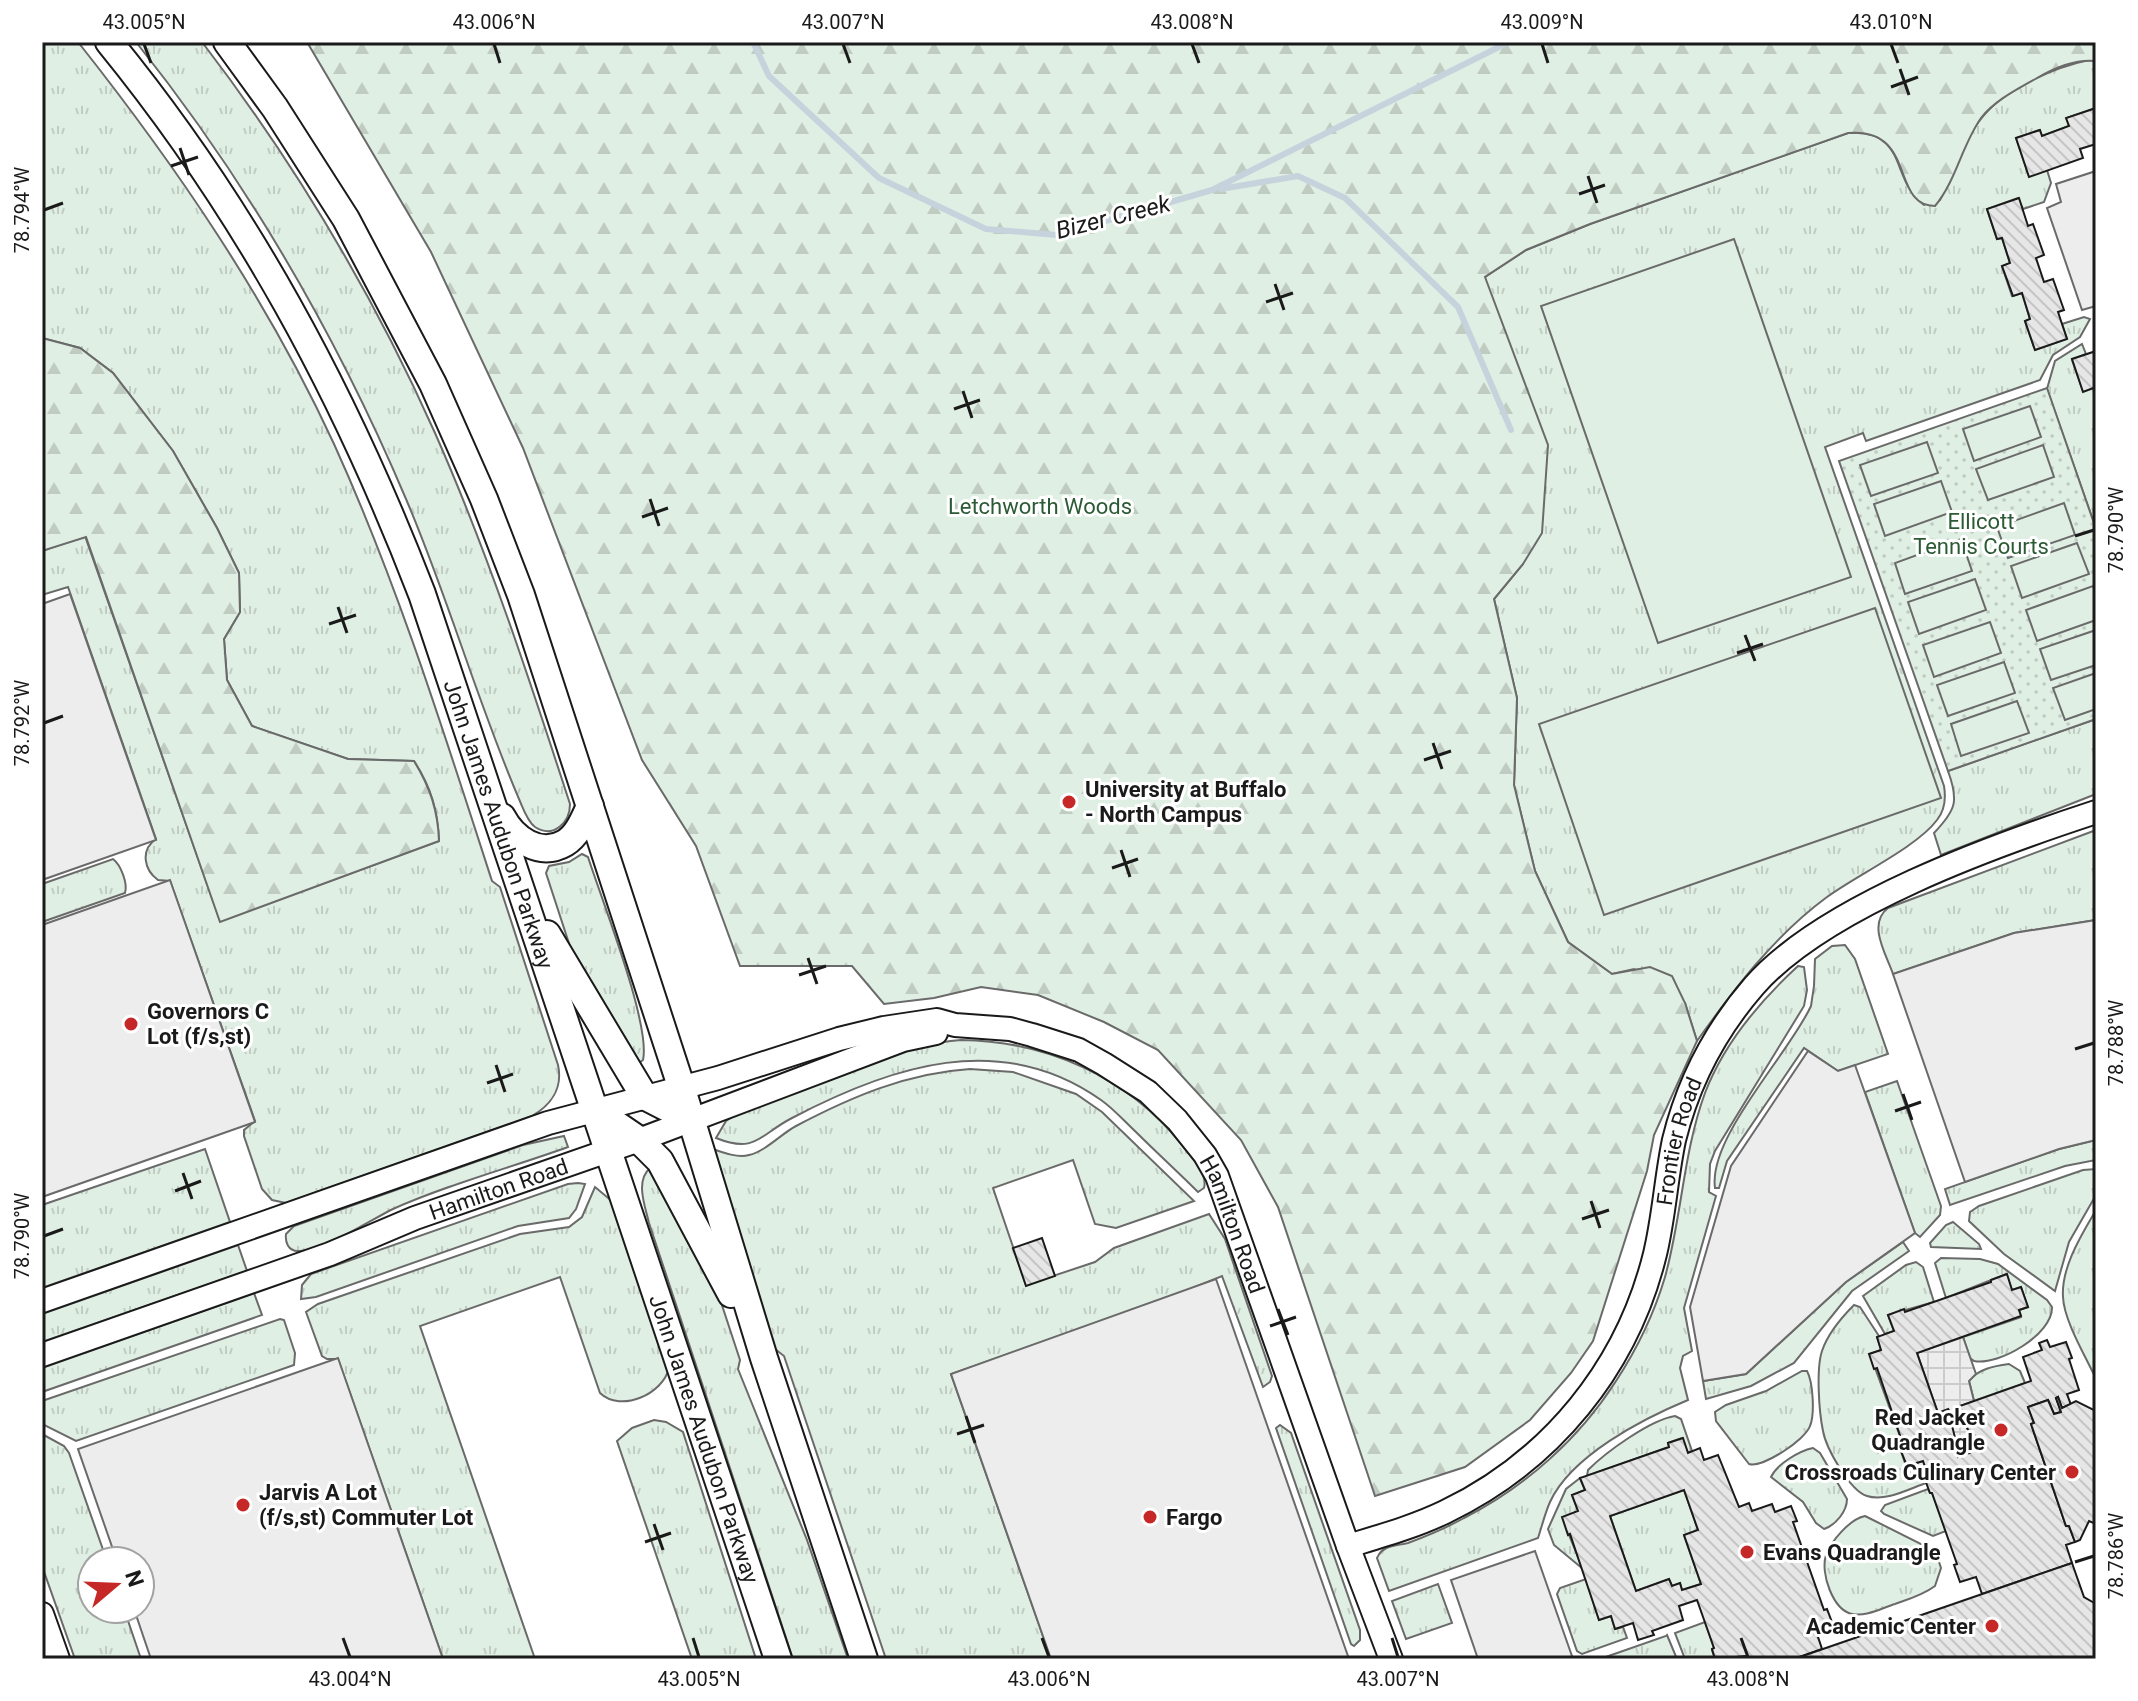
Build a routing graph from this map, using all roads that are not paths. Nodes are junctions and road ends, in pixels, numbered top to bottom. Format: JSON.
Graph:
{"nodes":[{"id":1,"x":109,"y":42,"type":"edge"},
{"id":2,"x":227,"y":42,"type":"edge"},
{"id":3,"x":489,"y":792,"type":"junction"},
{"id":4,"x":590,"y":806,"type":"junction"},
{"id":5,"x":2096,"y":812,"type":"edge"},
{"id":6,"x":521,"y":890,"type":"junction"},
{"id":7,"x":955,"y":1025,"type":"junction"},
{"id":8,"x":681,"y":1086,"type":"junction"},
{"id":9,"x":644,"y":1096,"type":"junction"},
{"id":10,"x":595,"y":1110,"type":"junction"},
{"id":11,"x":691,"y":1120,"type":"junction"},
{"id":12,"x":639,"y":1140,"type":"junction"},
{"id":13,"x":610,"y":1150,"type":"junction"},
{"id":14,"x":42,"y":1301,"type":"edge"},
{"id":15,"x":42,"y":1355,"type":"edge"},
{"id":16,"x":764,"y":1358,"type":"junction"},
{"id":17,"x":1348,"y":1546,"type":"junction"},
{"id":18,"x":42,"y":1614,"type":"edge"},
{"id":19,"x":58,"y":1659,"type":"edge"},
{"id":20,"x":778,"y":1659,"type":"edge"},
{"id":21,"x":864,"y":1659,"type":"edge"},
{"id":22,"x":1391,"y":1659,"type":"edge"}],
"edges":[{"from":1,"to":3,"type":"main road","name":"John James Audubon Parkway"},
{"from":2,"to":4,"type":"main road"},
{"from":3,"to":4,"type":"main road"},
{"from":3,"to":6,"type":"main road","name":"John James Audubon Parkway"},
{"from":4,"to":8,"type":"main road"},
{"from":5,"to":17,"type":"street","name":"Frontier Road"},
{"from":6,"to":9,"type":"main road"},
{"from":6,"to":10,"type":"main road","name":"John James Audubon Parkway"},
{"from":7,"to":8,"type":"street","name":"Hamilton Road"},
{"from":7,"to":11,"type":"street","name":"Hamilton Road"},
{"from":7,"to":17,"type":"street","name":"Hamilton Road"},
{"from":8,"to":9,"type":"street","name":"Hamilton Road"},
{"from":8,"to":11,"type":"main road"},
{"from":9,"to":10,"type":"street","name":"Hamilton Road"},
{"from":9,"to":11,"type":"main road"},
{"from":10,"to":12,"type":"main road"},
{"from":10,"to":13,"type":"main road","name":"John James Audubon Parkway"},
{"from":10,"to":14,"type":"street","name":"Hamilton Road"},
{"from":11,"to":12,"type":"street","name":"Hamilton Road"},
{"from":11,"to":16,"type":"main road"},
{"from":12,"to":13,"type":"street","name":"Hamilton Road"},
{"from":12,"to":16,"type":"main road"},
{"from":13,"to":15,"type":"street","name":"Hamilton Road"},
{"from":13,"to":20,"type":"main road","name":"John James Audubon Parkway"},
{"from":16,"to":21,"type":"main road"},
{"from":17,"to":22,"type":"street","name":"Hamilton Road"},
{"from":18,"to":19,"type":"street"}]}
